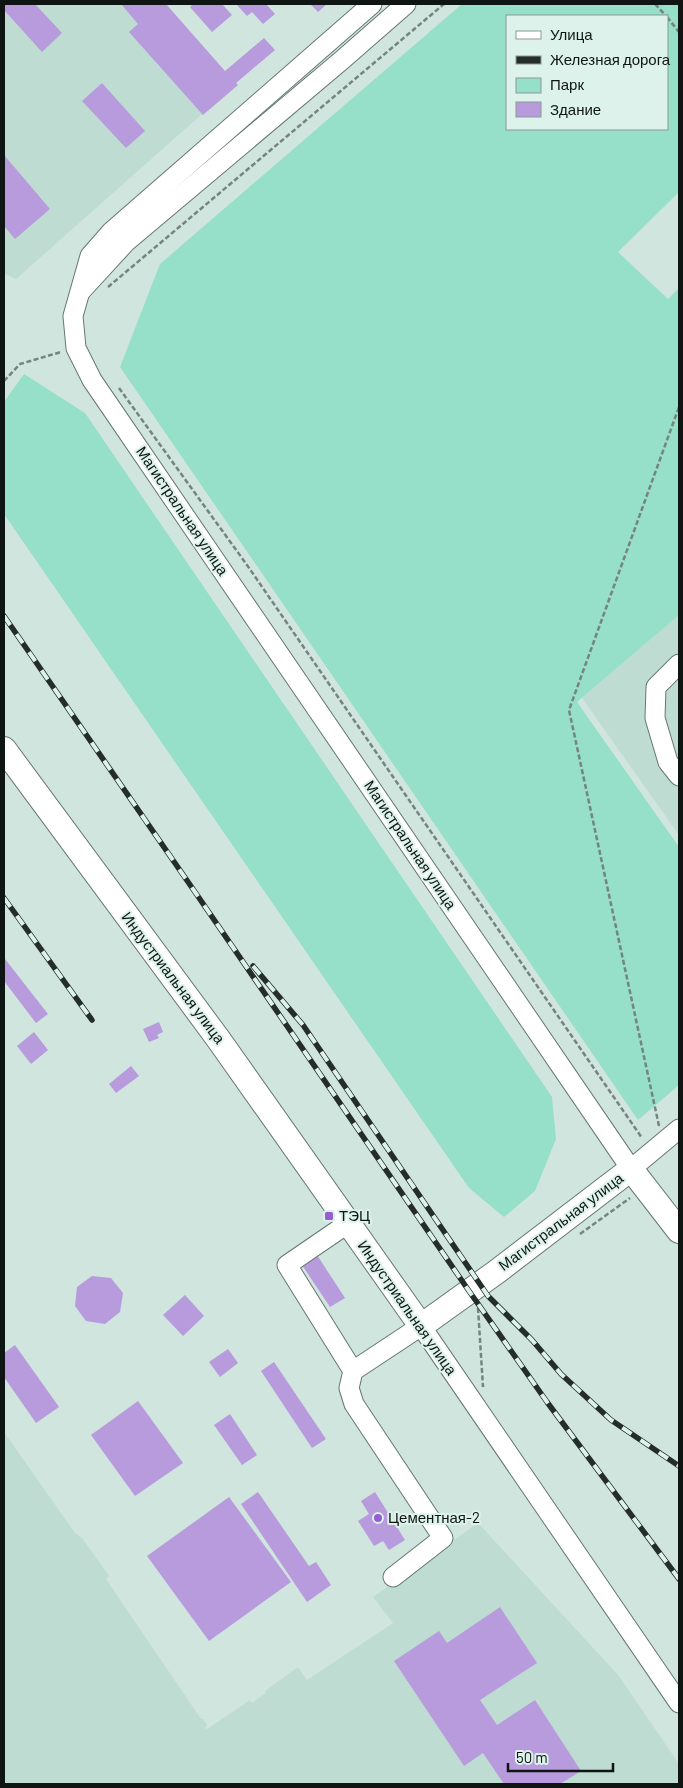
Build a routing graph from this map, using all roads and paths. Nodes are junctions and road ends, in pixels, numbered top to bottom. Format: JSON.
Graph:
{"nodes":[{"id":1,"x":372,"y":4,"type":"edge"},
{"id":2,"x":406,"y":4,"type":"edge"},
{"id":3,"x":444,"y":4,"type":"edge"},
{"id":4,"x":655,"y":4,"type":"edge"},
{"id":5,"x":664,"y":15,"type":"edge"},
{"id":6,"x":668,"y":19,"type":"edge"},
{"id":7,"x":679,"y":32,"type":"edge"},
{"id":8,"x":104,"y":291,"type":"dead end"},
{"id":9,"x":79,"y":294,"type":"junction"},
{"id":10,"x":76,"y":348,"type":"junction"},
{"id":11,"x":4,"y":381,"type":"edge"},
{"id":12,"x":116,"y":384,"type":"dead end"},
{"id":13,"x":679,"y":407,"type":"edge"},
{"id":14,"x":679,"y":664,"type":"edge"},
{"id":15,"x":4,"y":749,"type":"edge"},
{"id":16,"x":679,"y":776,"type":"edge"},
{"id":17,"x":659,"y":1128,"type":"dead end"},
{"id":18,"x":679,"y":1128,"type":"edge"},
{"id":19,"x":641,"y":1171,"type":"junction"},
{"id":20,"x":347,"y":1224,"type":"junction"},
{"id":21,"x":679,"y":1231,"type":"edge"},
{"id":22,"x":574,"y":1237,"type":"dead end"},
{"id":23,"x":478,"y":1303,"type":"dead end"},
{"id":24,"x":421,"y":1326,"type":"junction"},
{"id":25,"x":352,"y":1370,"type":"junction"},
{"id":26,"x":484,"y":1388,"type":"dead end"},
{"id":27,"x":393,"y":1577,"type":"dead end"},
{"id":28,"x":679,"y":1703,"type":"edge"}],
"edges":[{"from":1,"to":9,"type":"street","name":"Магистральная улица"},
{"from":2,"to":9,"type":"street"},
{"from":3,"to":8,"type":"path"},
{"from":4,"to":5,"type":"path"},
{"from":6,"to":7,"type":"path"},
{"from":9,"to":10,"type":"street","name":"Магистральная улица"},
{"from":10,"to":11,"type":"path"},
{"from":10,"to":19,"type":"street","name":"Магистральная улица"},
{"from":12,"to":19,"type":"path"},
{"from":13,"to":17,"type":"path"},
{"from":14,"to":16,"type":"street"},
{"from":15,"to":20,"type":"main road","name":"Индустриальная улица"},
{"from":18,"to":19,"type":"street"},
{"from":19,"to":21,"type":"main road"},
{"from":19,"to":22,"type":"path"},
{"from":19,"to":24,"type":"main road","name":"Магистральная улица"},
{"from":20,"to":24,"type":"main road","name":"Индустриальная улица"},
{"from":20,"to":25,"type":"street"},
{"from":23,"to":26,"type":"path"},
{"from":24,"to":25,"type":"street"},
{"from":24,"to":28,"type":"street","name":"Индустриальная улица"},
{"from":25,"to":27,"type":"street"}]}
